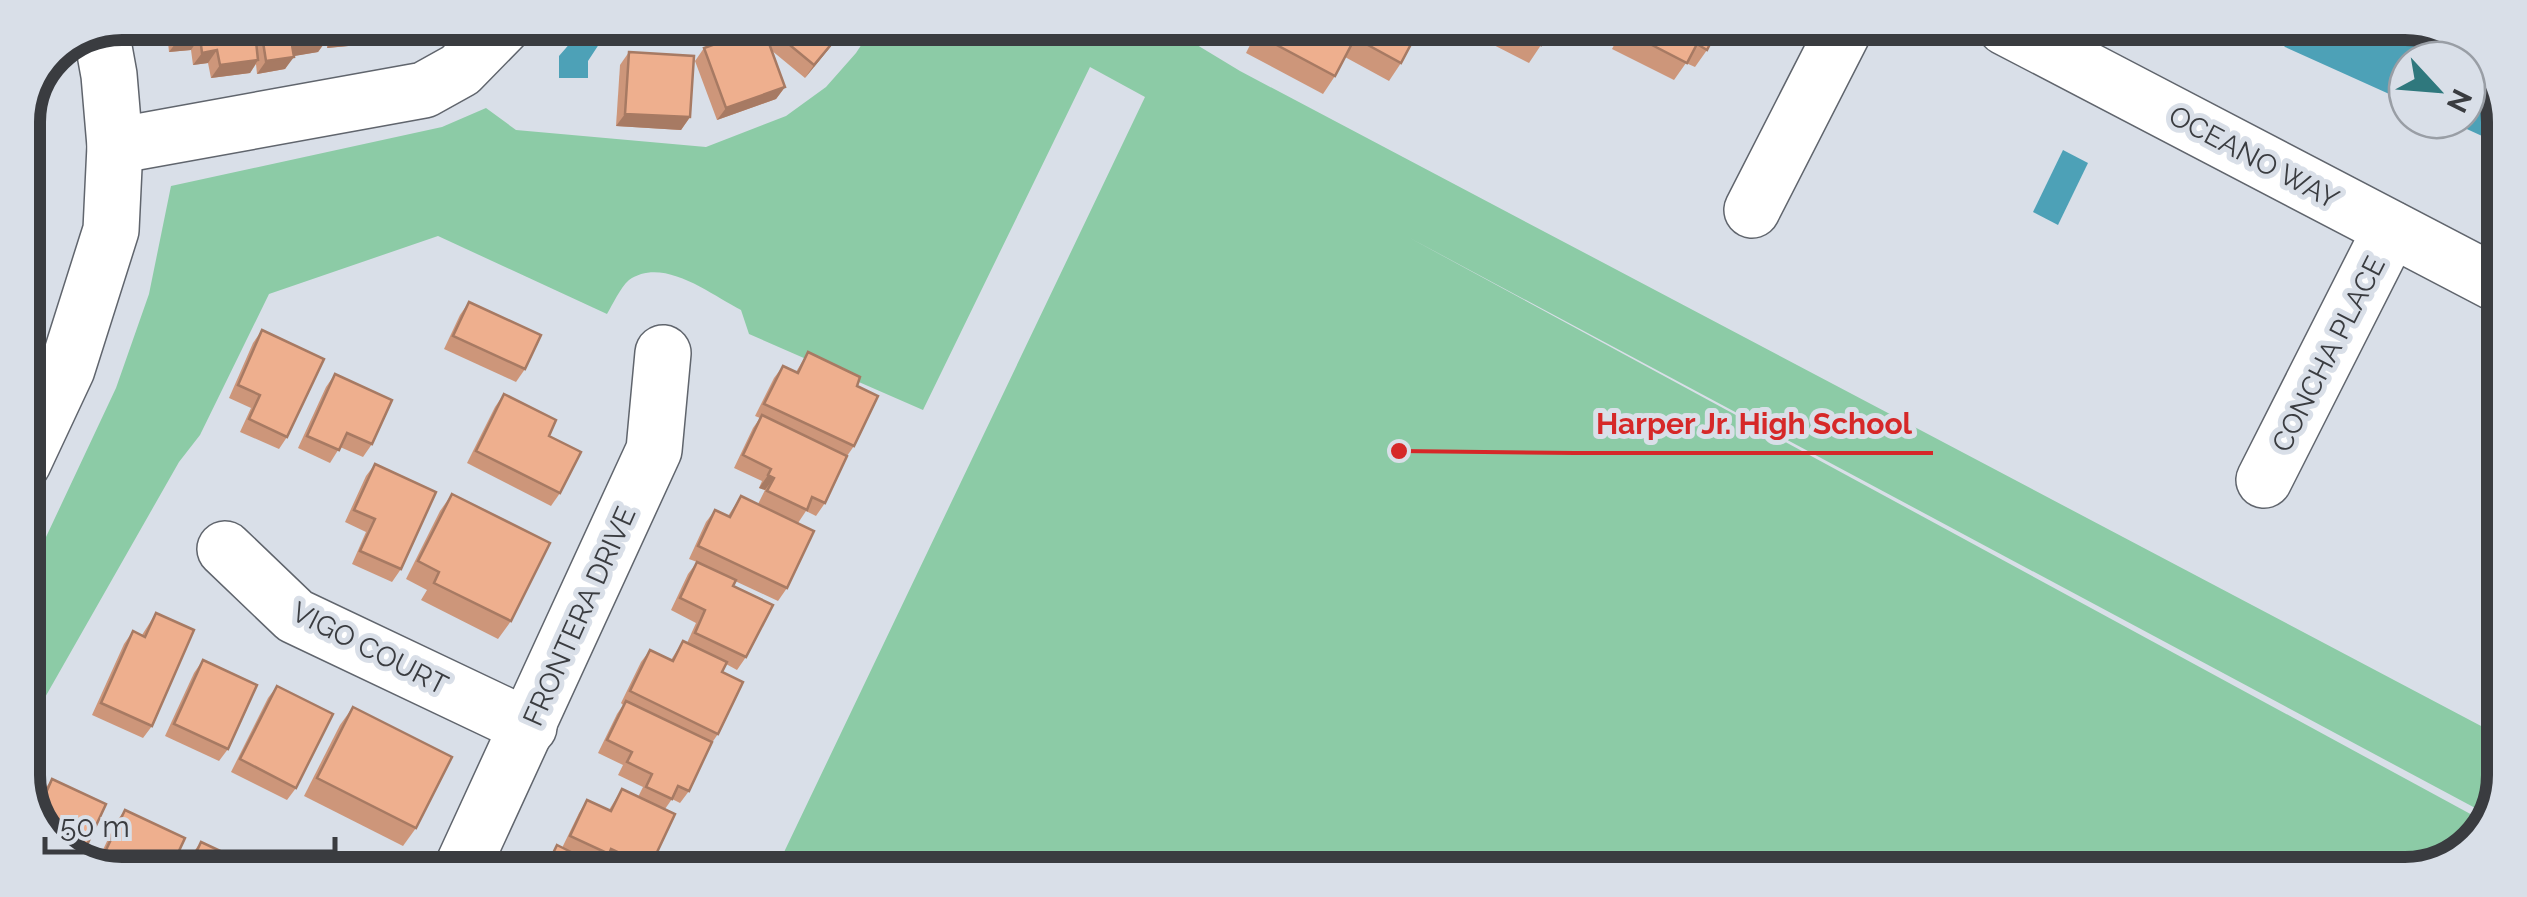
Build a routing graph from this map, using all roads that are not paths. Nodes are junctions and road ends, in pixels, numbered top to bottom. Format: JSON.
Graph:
{"nodes":[{"id":1,"x":489,"y":40,"type":"edge"},
{"id":2,"x":1839,"y":40,"type":"edge"},
{"id":3,"x":2029,"y":40,"type":"edge"},
{"id":4,"x":102,"y":43,"type":"edge"},
{"id":5,"x":115,"y":146,"type":"junction"},
{"id":6,"x":1752,"y":210,"type":"dead end"},
{"id":7,"x":2391,"y":229,"type":"junction"},
{"id":8,"x":2487,"y":280,"type":"edge"},
{"id":9,"x":663,"y":352,"type":"dead end"},
{"id":10,"x":40,"y":422,"type":"edge"},
{"id":11,"x":2264,"y":480,"type":"dead end"},
{"id":12,"x":225,"y":549,"type":"dead end"},
{"id":13,"x":529,"y":727,"type":"junction"},
{"id":14,"x":467,"y":857,"type":"edge"}],
"edges":[{"from":1,"to":5,"type":"street"},
{"from":2,"to":6,"type":"street"},
{"from":3,"to":7,"type":"street","name":"OCEANO WAY"},
{"from":4,"to":5,"type":"street"},
{"from":5,"to":10,"type":"street"},
{"from":7,"to":8,"type":"street","name":"OCEANO WAY"},
{"from":7,"to":11,"type":"street","name":"CONCHA PLACE"},
{"from":9,"to":13,"type":"street","name":"FRONTERA DRIVE"},
{"from":12,"to":13,"type":"street","name":"VIGO COURT"},
{"from":13,"to":14,"type":"street","name":"FRONTERA DRIVE"}]}
